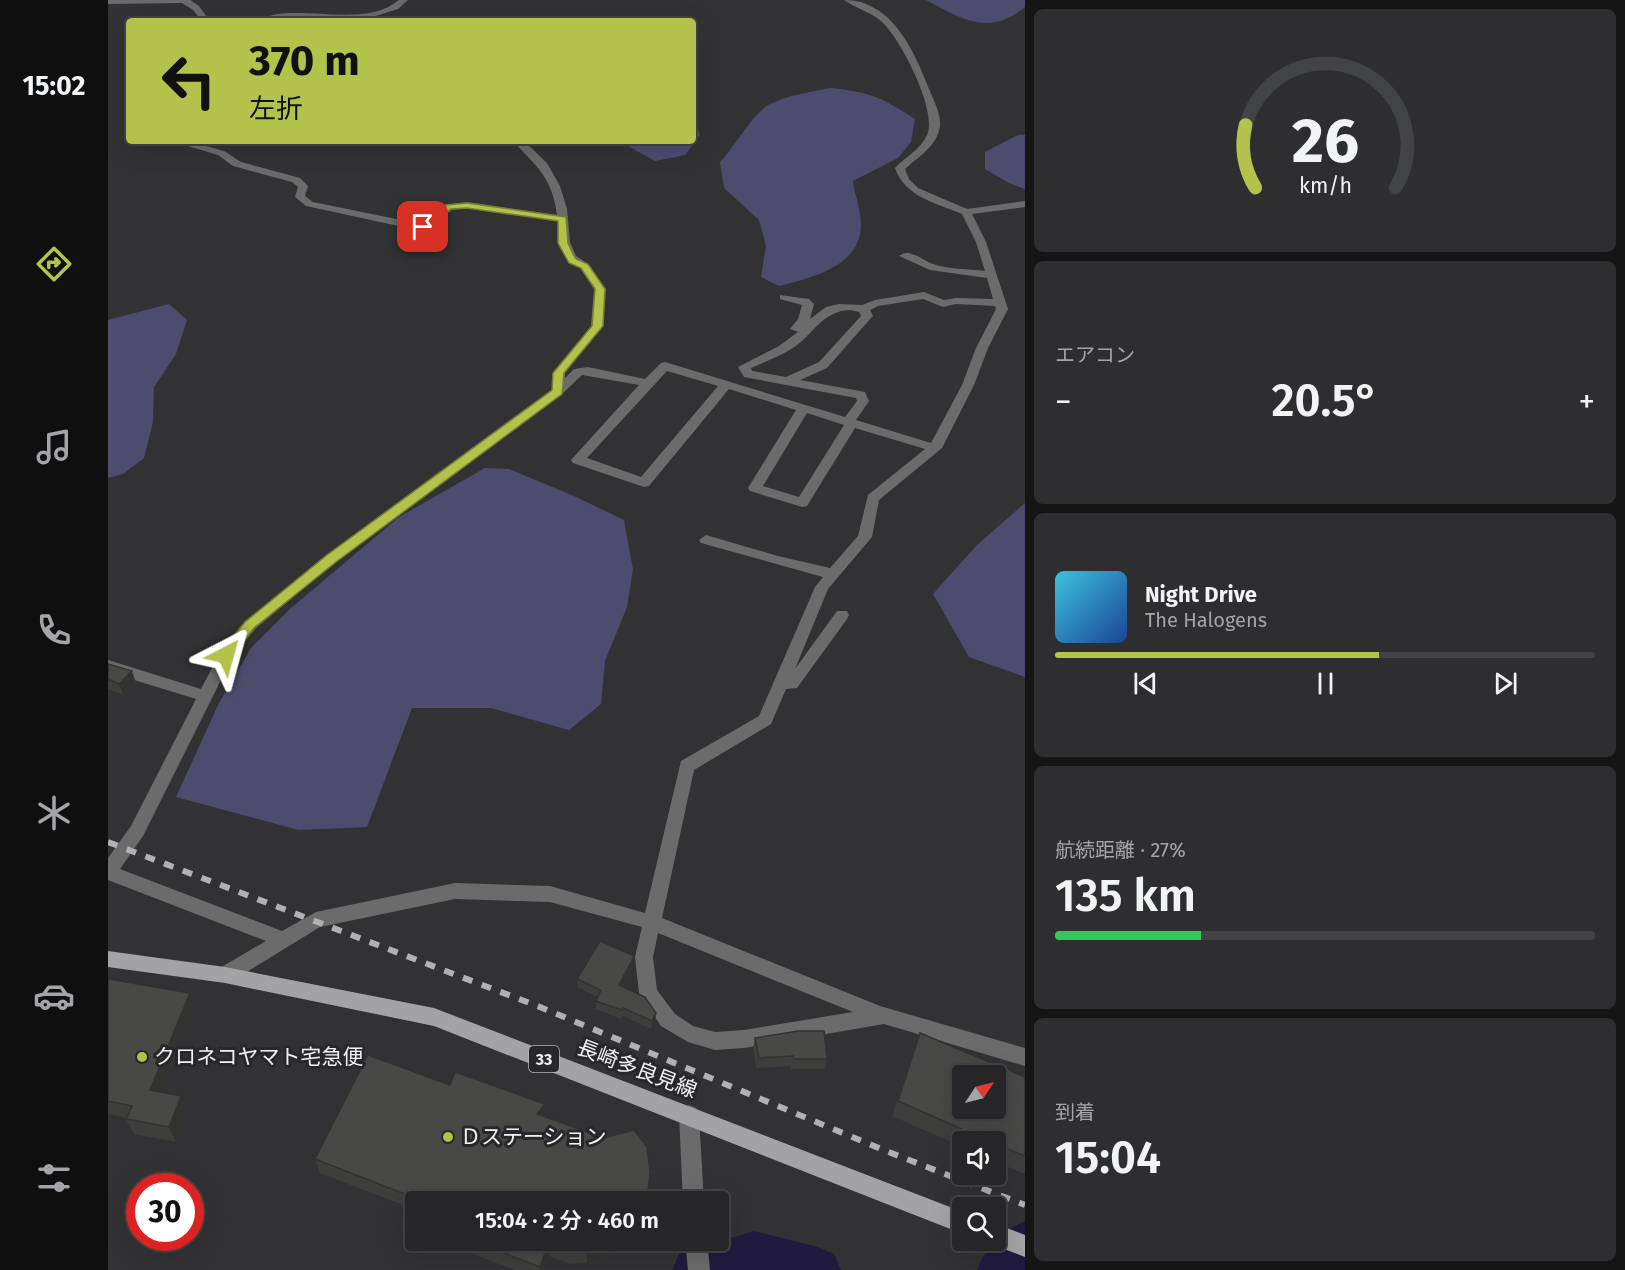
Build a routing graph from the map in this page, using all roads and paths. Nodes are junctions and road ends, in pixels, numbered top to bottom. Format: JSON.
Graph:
{"nodes":[{"id":1,"x":185,"y":0,"type":"edge"},
{"id":2,"x":404,"y":0,"type":"edge"},
{"id":3,"x":848,"y":0,"type":"edge"},
{"id":4,"x":108,"y":2,"type":"edge"},
{"id":5,"x":204,"y":18,"type":"edge"},
{"id":6,"x":280,"y":18,"type":"edge"},
{"id":7,"x":187,"y":144,"type":"edge"},
{"id":8,"x":522,"y":144,"type":"edge"},
{"id":9,"x":1025,"y":204,"type":"edge"},
{"id":10,"x":966,"y":212,"type":"junction"},
{"id":11,"x":563,"y":219,"type":"junction"},
{"id":12,"x":904,"y":256,"type":"dead end"},
{"id":13,"x":990,"y":275,"type":"junction"},
{"id":14,"x":784,"y":297,"type":"dead end"},
{"id":15,"x":1000,"y":303,"type":"junction"},
{"id":16,"x":864,"y":309,"type":"junction"},
{"id":17,"x":790,"y":344,"type":"junction"},
{"id":18,"x":788,"y":381,"type":"junction"},
{"id":19,"x":648,"y":383,"type":"junction"},
{"id":20,"x":726,"y":385,"type":"junction"},
{"id":21,"x":558,"y":391,"type":"junction"},
{"id":22,"x":804,"y":408,"type":"junction"},
{"id":23,"x":850,"y":422,"type":"junction"},
{"id":24,"x":935,"y":448,"type":"junction"},
{"id":25,"x":706,"y":540,"type":"dead end"},
{"id":26,"x":833,"y":574,"type":"junction"},
{"id":27,"x":842,"y":615,"type":"dead end"},
{"id":28,"x":108,"y":666,"type":"edge"},
{"id":29,"x":782,"y":682,"type":"junction"},
{"id":30,"x":204,"y":696,"type":"junction"},
{"id":31,"x":108,"y":872,"type":"edge"},
{"id":32,"x":654,"y":923,"type":"junction"},
{"id":33,"x":282,"y":939,"type":"junction"},
{"id":34,"x":108,"y":958,"type":"edge"},
{"id":35,"x":225,"y":975,"type":"junction"},
{"id":36,"x":883,"y":1016,"type":"junction"},
{"id":37,"x":1025,"y":1056,"type":"edge"},
{"id":38,"x":689,"y":1115,"type":"junction"},
{"id":39,"x":693,"y":1191,"type":"edge"},
{"id":40,"x":952,"y":1219,"type":"edge"},
{"id":41,"x":1006,"y":1239,"type":"edge"},
{"id":42,"x":1025,"y":1246,"type":"edge"},
{"id":43,"x":697,"y":1251,"type":"edge"},
{"id":44,"x":699,"y":1270,"type":"edge"}],
"edges":[{"from":1,"to":4,"type":"street"},
{"from":1,"to":5,"type":"street"},
{"from":2,"to":6,"type":"street"},
{"from":3,"to":10,"type":"street"},
{"from":7,"to":11,"type":"street"},
{"from":8,"to":11,"type":"street"},
{"from":9,"to":10,"type":"street"},
{"from":10,"to":13,"type":"street"},
{"from":11,"to":21,"type":"street"},
{"from":12,"to":13,"type":"street"},
{"from":13,"to":15,"type":"street"},
{"from":14,"to":17,"type":"street"},
{"from":15,"to":16,"type":"street"},
{"from":15,"to":24,"type":"street"},
{"from":16,"to":17,"type":"street"},
{"from":16,"to":18,"type":"street"},
{"from":17,"to":18,"type":"street"},
{"from":18,"to":23,"type":"street"},
{"from":19,"to":20,"type":"street"},
{"from":19,"to":20,"type":"street"},
{"from":19,"to":21,"type":"street"},
{"from":20,"to":22,"type":"street"},
{"from":21,"to":30,"type":"street"},
{"from":22,"to":23,"type":"street"},
{"from":22,"to":23,"type":"street"},
{"from":23,"to":24,"type":"street"},
{"from":24,"to":26,"type":"street"},
{"from":25,"to":26,"type":"street"},
{"from":26,"to":29,"type":"street"},
{"from":27,"to":29,"type":"street"},
{"from":28,"to":30,"type":"street"},
{"from":29,"to":32,"type":"street"},
{"from":30,"to":31,"type":"street"},
{"from":31,"to":33,"type":"street"},
{"from":32,"to":33,"type":"street"},
{"from":32,"to":36,"type":"street"},
{"from":32,"to":36,"type":"street"},
{"from":33,"to":35,"type":"street"},
{"from":34,"to":35,"type":"main road","name":"長崎多良見線","number":"33"},
{"from":35,"to":38,"type":"main road","name":"長崎多良見線","number":"33"},
{"from":36,"to":37,"type":"street"},
{"from":38,"to":39,"type":"street"},
{"from":38,"to":40,"type":"main road","name":"長崎多良見線","number":"33"},
{"from":41,"to":42,"type":"main road"},
{"from":43,"to":44,"type":"street"}]}
